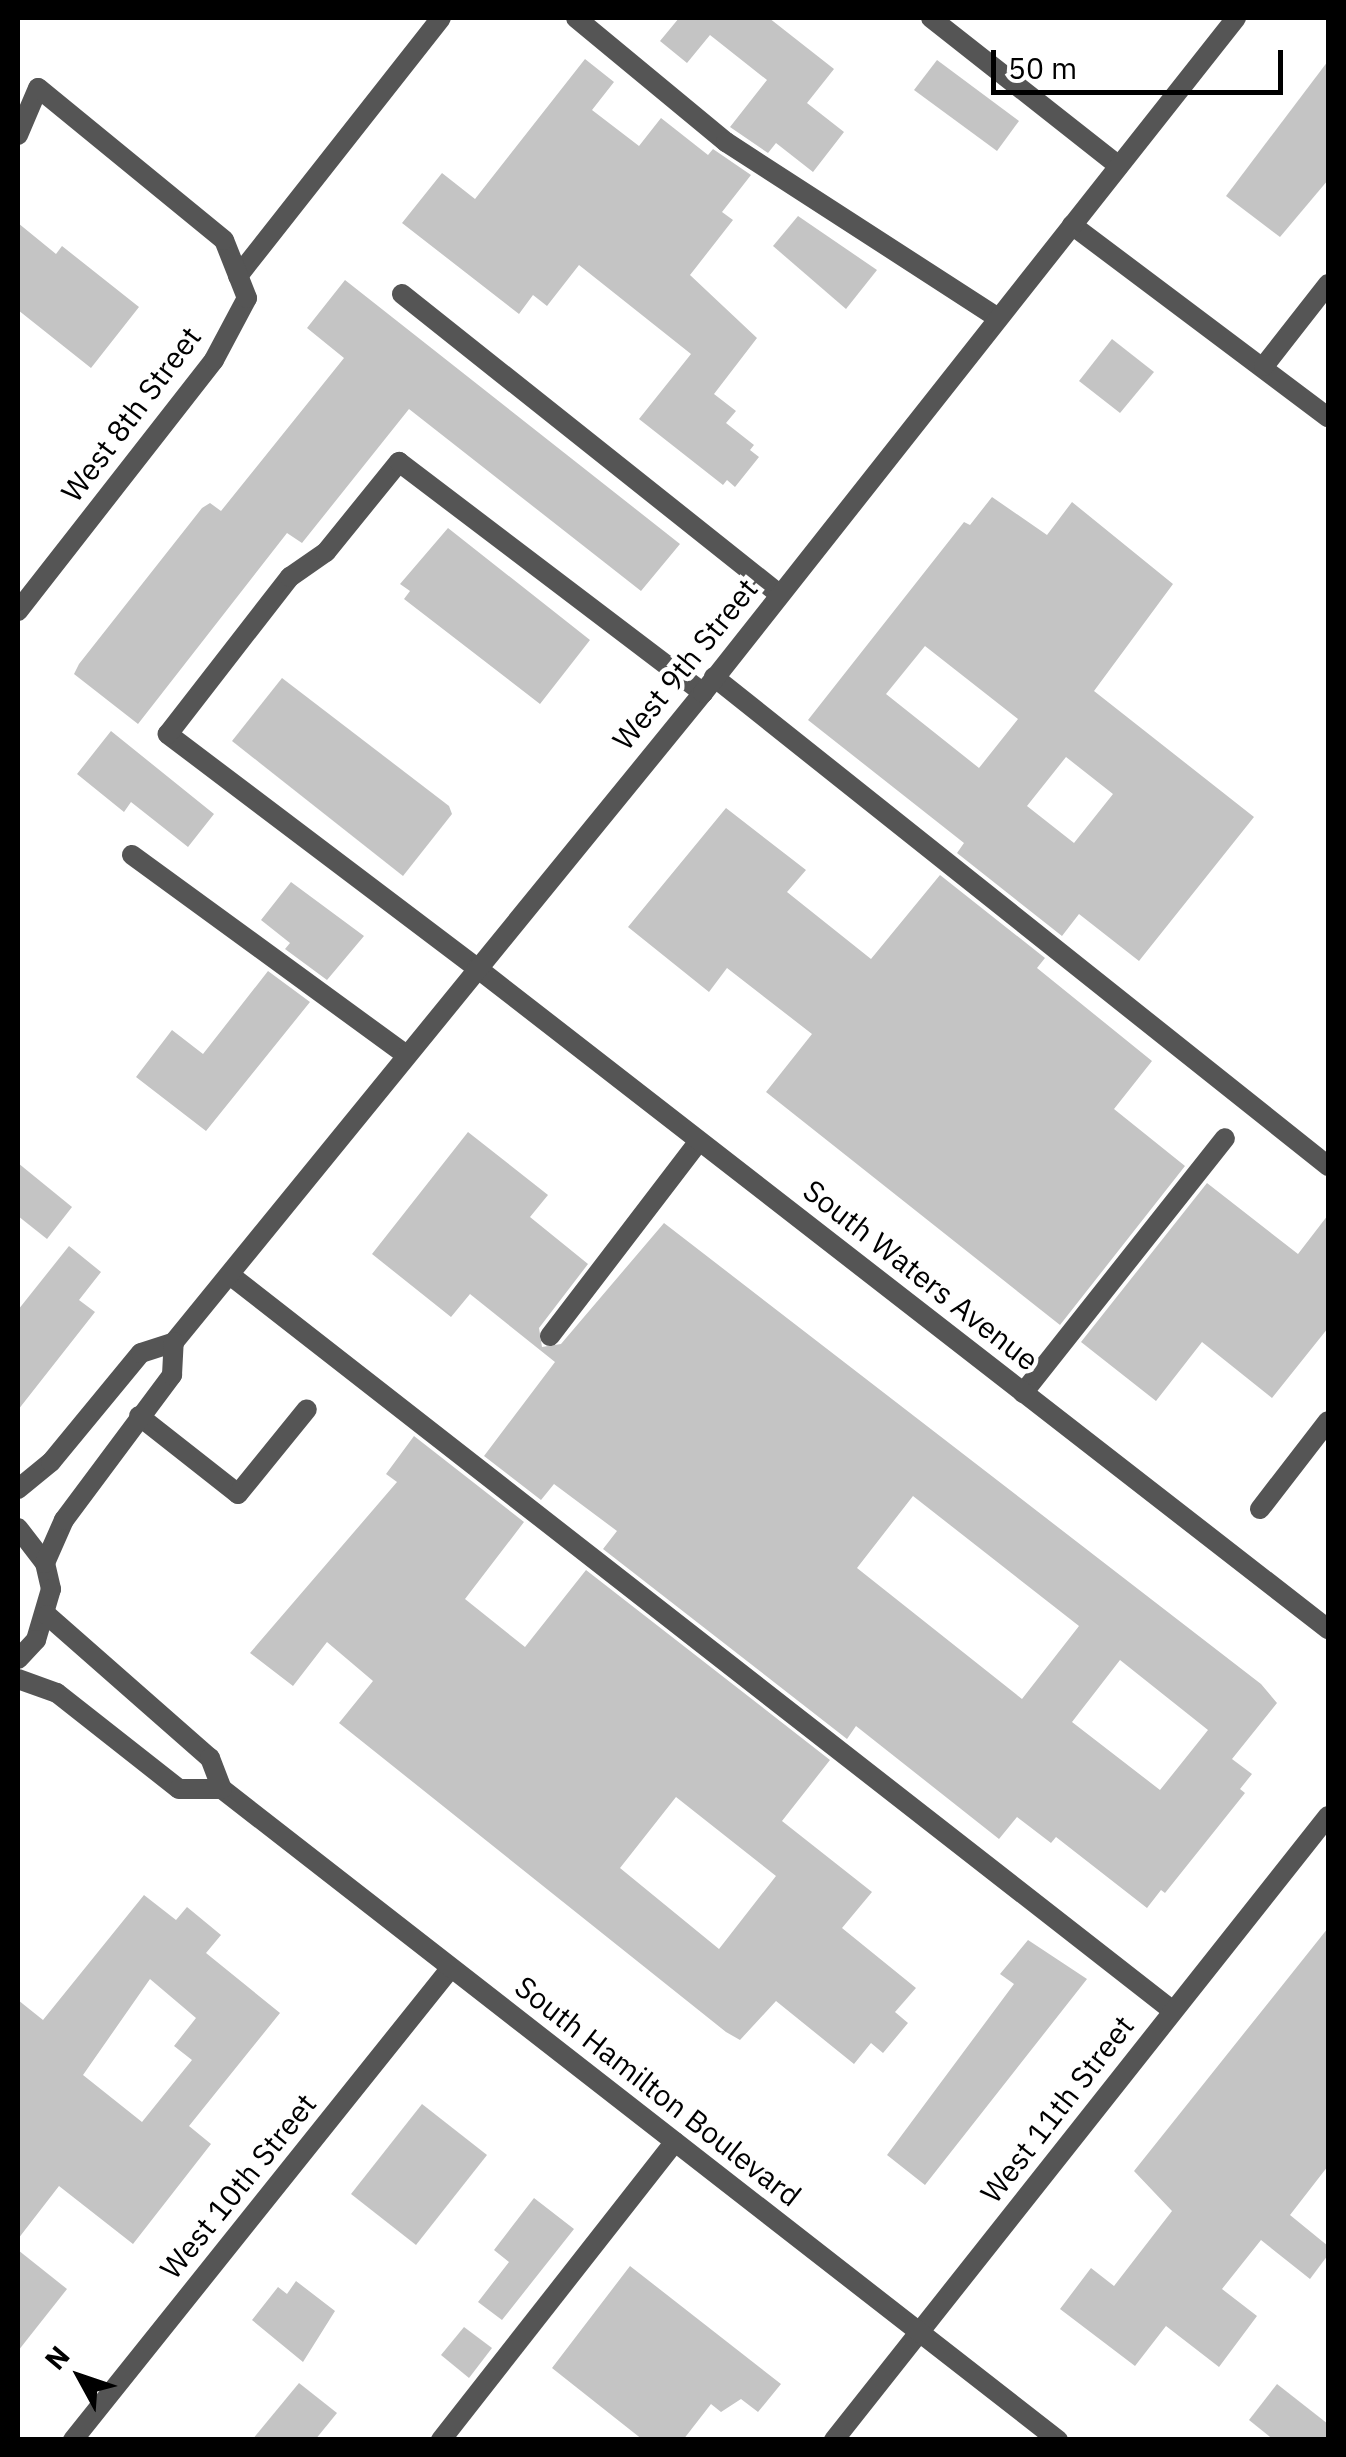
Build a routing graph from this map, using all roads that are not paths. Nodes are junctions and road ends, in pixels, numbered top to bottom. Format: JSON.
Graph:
{"nodes":[{"id":1,"x":441,"y":18,"type":"edge"},
{"id":2,"x":576,"y":18,"type":"edge"},
{"id":3,"x":931,"y":18,"type":"edge"},
{"id":4,"x":1236,"y":18,"type":"edge"},
{"id":5,"x":18,"y":135,"type":"edge"},
{"id":6,"x":1118,"y":166,"type":"junction"},
{"id":7,"x":1072,"y":225,"type":"junction"},
{"id":8,"x":238,"y":276,"type":"junction"},
{"id":9,"x":1328,"y":284,"type":"edge"},
{"id":10,"x":402,"y":294,"type":"dead end"},
{"id":11,"x":998,"y":318,"type":"junction"},
{"id":12,"x":1264,"y":366,"type":"junction"},
{"id":13,"x":1328,"y":417,"type":"edge"},
{"id":14,"x":779,"y":594,"type":"junction"},
{"id":15,"x":18,"y":611,"type":"edge"},
{"id":16,"x":708,"y":685,"type":"junction"},
{"id":17,"x":132,"y":855,"type":"dead end"},
{"id":18,"x":477,"y":968,"type":"junction"},
{"id":19,"x":405,"y":1054,"type":"junction"},
{"id":20,"x":1224,"y":1138,"type":"dead end"},
{"id":21,"x":699,"y":1141,"type":"junction"},
{"id":22,"x":1328,"y":1166,"type":"edge"},
{"id":23,"x":230,"y":1275,"type":"junction"},
{"id":24,"x":550,"y":1336,"type":"dead end"},
{"id":25,"x":174,"y":1342,"type":"junction"},
{"id":26,"x":1024,"y":1393,"type":"junction"},
{"id":27,"x":308,"y":1409,"type":"dead end"},
{"id":28,"x":138,"y":1416,"type":"junction"},
{"id":29,"x":1328,"y":1420,"type":"edge"},
{"id":30,"x":18,"y":1489,"type":"edge"},
{"id":31,"x":1260,"y":1509,"type":"dead end"},
{"id":32,"x":18,"y":1528,"type":"edge"},
{"id":33,"x":45,"y":1564,"type":"junction"},
{"id":34,"x":47,"y":1616,"type":"junction"},
{"id":35,"x":1328,"y":1629,"type":"edge"},
{"id":36,"x":18,"y":1659,"type":"edge"},
{"id":37,"x":18,"y":1679,"type":"edge"},
{"id":38,"x":222,"y":1789,"type":"junction"},
{"id":39,"x":1328,"y":1816,"type":"edge"},
{"id":40,"x":450,"y":1969,"type":"junction"},
{"id":41,"x":1174,"y":2011,"type":"junction"},
{"id":42,"x":674,"y":2142,"type":"junction"},
{"id":43,"x":920,"y":2330,"type":"junction"},
{"id":44,"x":73,"y":2440,"type":"edge"},
{"id":45,"x":441,"y":2440,"type":"edge"},
{"id":46,"x":834,"y":2440,"type":"edge"},
{"id":47,"x":1058,"y":2440,"type":"edge"}],
"edges":[{"from":1,"to":8,"type":"street"},
{"from":2,"to":11,"type":"street"},
{"from":3,"to":6,"type":"street"},
{"from":4,"to":6,"type":"street","name":"West 9th Street"},
{"from":5,"to":8,"type":"street"},
{"from":6,"to":7,"type":"street","name":"West 9th Street"},
{"from":7,"to":11,"type":"street","name":"West 9th Street"},
{"from":7,"to":12,"type":"street"},
{"from":8,"to":15,"type":"street","name":"West 8th Street"},
{"from":9,"to":12,"type":"street"},
{"from":10,"to":14,"type":"street"},
{"from":11,"to":14,"type":"street","name":"West 9th Street"},
{"from":12,"to":13,"type":"street"},
{"from":14,"to":16,"type":"street","name":"West 9th Street"},
{"from":16,"to":18,"type":"street","name":"West 9th Street"},
{"from":16,"to":18,"type":"street","name":"South Waters Avenue"},
{"from":16,"to":22,"type":"street"},
{"from":17,"to":19,"type":"street"},
{"from":18,"to":19,"type":"street","name":"West 9th Street"},
{"from":18,"to":21,"type":"street","name":"South Waters Avenue"},
{"from":19,"to":23,"type":"street","name":"West 9th Street"},
{"from":20,"to":26,"type":"street"},
{"from":21,"to":24,"type":"street"},
{"from":21,"to":26,"type":"street","name":"South Waters Avenue"},
{"from":23,"to":25,"type":"street","name":"West 9th Street"},
{"from":23,"to":41,"type":"street"},
{"from":25,"to":28,"type":"street","name":"West 9th Street"},
{"from":25,"to":30,"type":"street","name":"West 9th Street"},
{"from":26,"to":35,"type":"street","name":"South Waters Avenue"},
{"from":27,"to":28,"type":"street"},
{"from":28,"to":33,"type":"street","name":"West 9th Street"},
{"from":29,"to":31,"type":"street"},
{"from":32,"to":33,"type":"street"},
{"from":33,"to":34,"type":"street"},
{"from":34,"to":36,"type":"street"},
{"from":34,"to":38,"type":"street","name":"South Hamilton Boulevard"},
{"from":37,"to":38,"type":"street"},
{"from":38,"to":40,"type":"street","name":"South Hamilton Boulevard"},
{"from":39,"to":41,"type":"street","name":"West 11th Street"},
{"from":40,"to":42,"type":"street","name":"South Hamilton Boulevard"},
{"from":40,"to":44,"type":"street","name":"West 10th Street"},
{"from":41,"to":43,"type":"street","name":"West 11th Street"},
{"from":42,"to":43,"type":"street","name":"South Hamilton Boulevard"},
{"from":42,"to":45,"type":"street"},
{"from":43,"to":46,"type":"street","name":"West 11th Street"},
{"from":43,"to":47,"type":"street","name":"South Hamilton Boulevard"}]}
